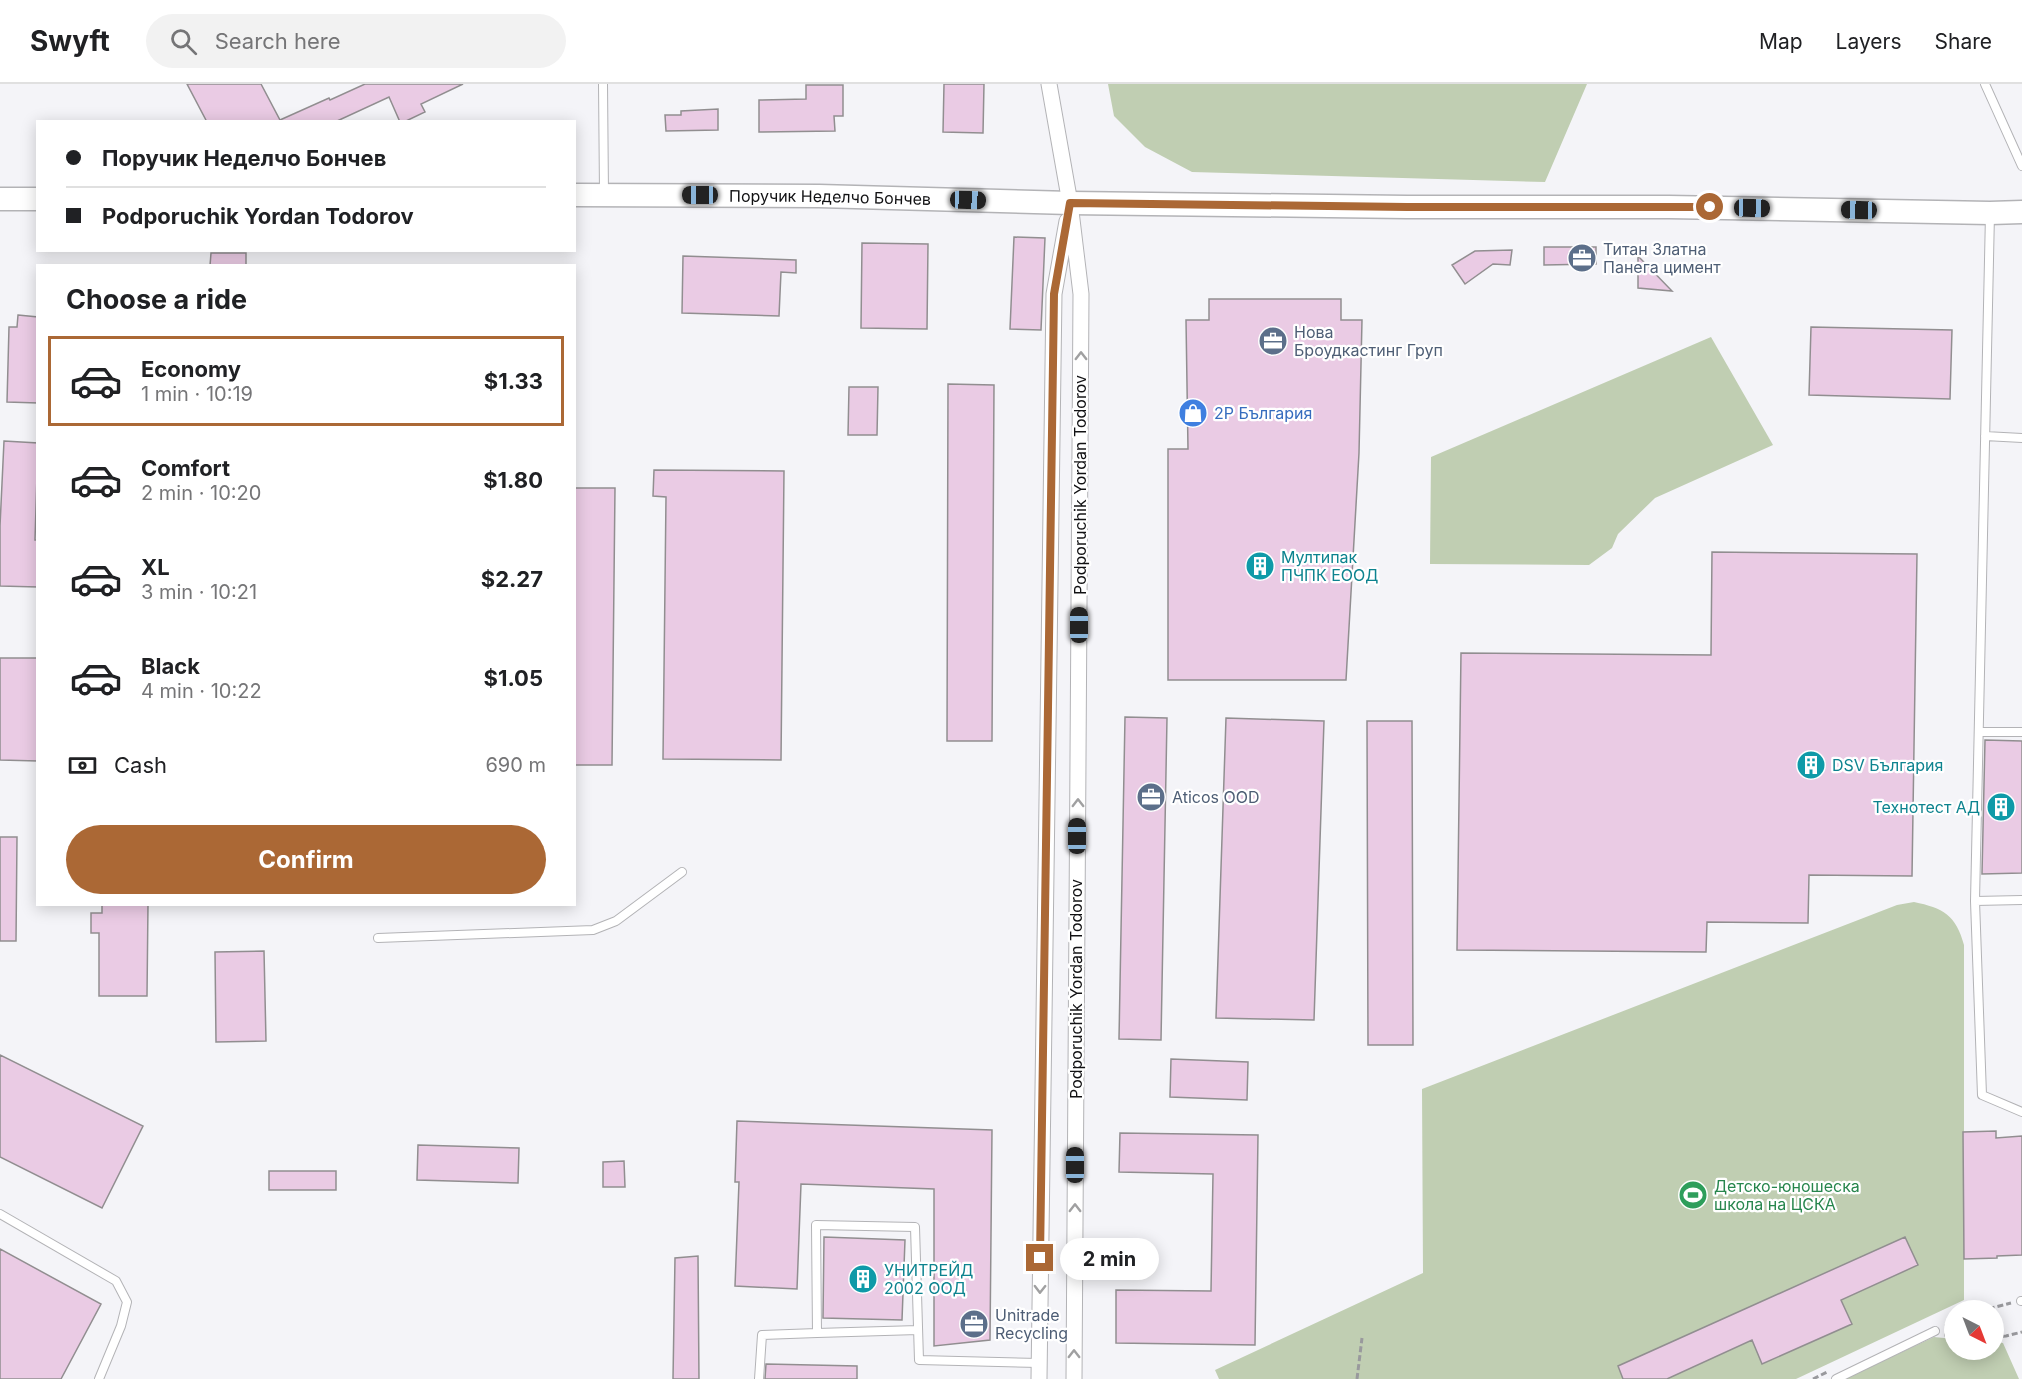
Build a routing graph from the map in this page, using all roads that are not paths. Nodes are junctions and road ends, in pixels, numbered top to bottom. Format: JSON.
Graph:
{"nodes":[{"id":1,"x":603,"y":84,"type":"edge"},
{"id":2,"x":1049,"y":84,"type":"edge"},
{"id":3,"x":1985,"y":84,"type":"edge"},
{"id":4,"x":2022,"y":166,"type":"edge"},
{"id":5,"x":576,"y":195,"type":"edge"},
{"id":6,"x":604,"y":195,"type":"junction"},
{"id":7,"x":0,"y":199,"type":"edge"},
{"id":8,"x":36,"y":199,"type":"edge"},
{"id":9,"x":1070,"y":203,"type":"junction"},
{"id":10,"x":2022,"y":212,"type":"edge"},
{"id":11,"x":1990,"y":213,"type":"junction"},
{"id":12,"x":1985,"y":436,"type":"junction"},
{"id":13,"x":2022,"y":438,"type":"edge"},
{"id":14,"x":1979,"y":732,"type":"junction"},
{"id":15,"x":2022,"y":732,"type":"edge"},
{"id":16,"x":682,"y":872,"type":"dead end"},
{"id":17,"x":2022,"y":900,"type":"edge"},
{"id":18,"x":1975,"y":901,"type":"junction"},
{"id":19,"x":378,"y":938,"type":"dead end"},
{"id":20,"x":2022,"y":1112,"type":"edge"},
{"id":21,"x":0,"y":1214,"type":"edge"},
{"id":22,"x":918,"y":1330,"type":"junction"},
{"id":23,"x":1935,"y":1330,"type":"dead end"},
{"id":24,"x":816,"y":1333,"type":"junction"},
{"id":25,"x":1039,"y":1363,"type":"junction"},
{"id":26,"x":99,"y":1379,"type":"edge"},
{"id":27,"x":759,"y":1379,"type":"edge"},
{"id":28,"x":1038,"y":1379,"type":"edge"},
{"id":29,"x":1074,"y":1379,"type":"edge"},
{"id":30,"x":1836,"y":1379,"type":"edge"}],
"edges":[{"from":1,"to":6,"type":"lane"},
{"from":2,"to":9,"type":"street","name":"Podporuchik Yordan Todorov"},
{"from":3,"to":4,"type":"lane"},
{"from":5,"to":6,"type":"street","name":"Поручик Неделчо Бончев"},
{"from":6,"to":9,"type":"street","name":"Поручик Неделчо Бончев"},
{"from":7,"to":8,"type":"street"},
{"from":9,"to":11,"type":"street","name":"Поручик Неделчо Бончев"},
{"from":9,"to":25,"type":"street","name":"Podporuchik Yordan Todorov","one_way":true},
{"from":29,"to":9,"type":"street","name":"Podporuchik Yordan Todorov","one_way":true},
{"from":10,"to":11,"type":"street","name":"Поручик Неделчо Бончев"},
{"from":11,"to":12,"type":"lane"},
{"from":12,"to":13,"type":"lane"},
{"from":12,"to":14,"type":"lane"},
{"from":14,"to":15,"type":"lane"},
{"from":14,"to":18,"type":"lane"},
{"from":16,"to":19,"type":"lane"},
{"from":17,"to":18,"type":"lane"},
{"from":18,"to":20,"type":"lane"},
{"from":21,"to":26,"type":"lane"},
{"from":22,"to":24,"type":"lane"},
{"from":22,"to":24,"type":"lane"},
{"from":22,"to":25,"type":"lane"},
{"from":23,"to":30,"type":"lane"},
{"from":24,"to":27,"type":"lane"},
{"from":25,"to":28,"type":"street","name":"Podporuchik Yordan Todorov"}]}
